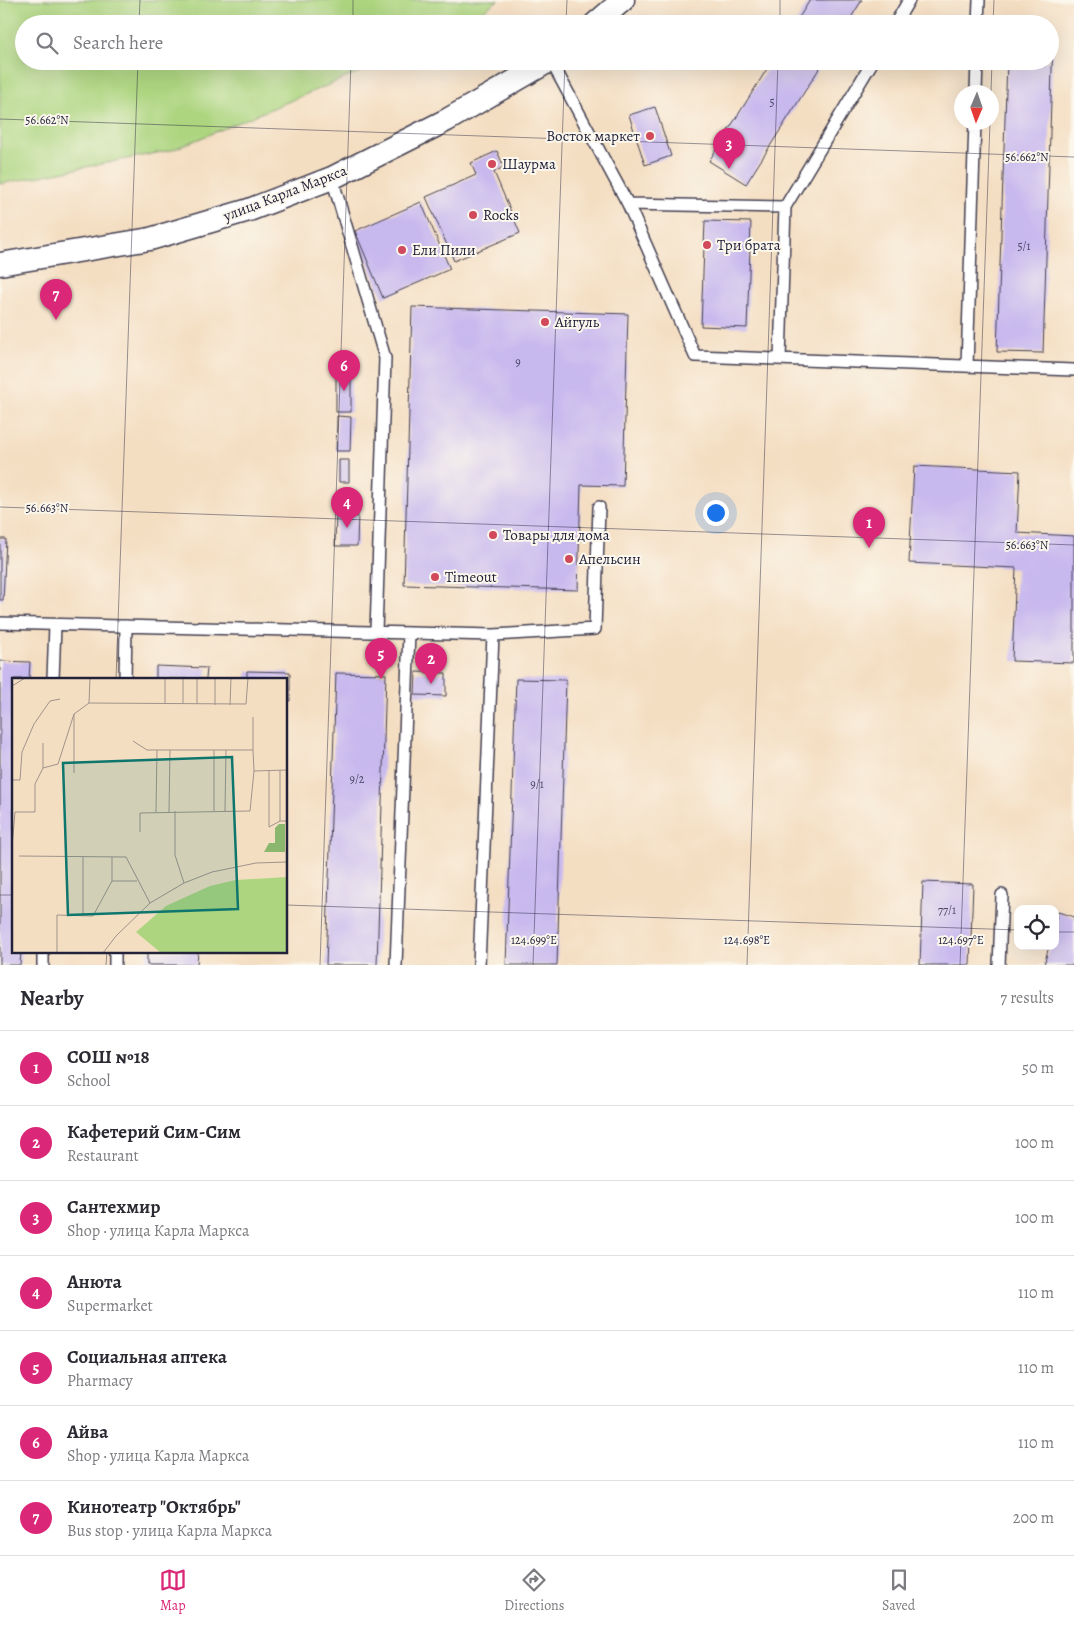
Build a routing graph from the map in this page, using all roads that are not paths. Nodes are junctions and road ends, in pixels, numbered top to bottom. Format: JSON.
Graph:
{"nodes":[{"id":1,"x":624,"y":0,"type":"edge"},
{"id":2,"x":909,"y":0,"type":"edge"},
{"id":3,"x":979,"y":0,"type":"edge"},
{"id":4,"x":606,"y":15,"type":"edge"},
{"id":5,"x":900,"y":15,"type":"edge"},
{"id":6,"x":978,"y":15,"type":"edge"},
{"id":7,"x":534,"y":70,"type":"edge"},
{"id":8,"x":555,"y":70,"type":"edge"},
{"id":9,"x":867,"y":70,"type":"edge"},
{"id":10,"x":977,"y":70,"type":"edge"},
{"id":11,"x":976,"y":85,"type":"edge"},
{"id":12,"x":975,"y":130,"type":"edge"},
{"id":13,"x":332,"y":178,"type":"junction"},
{"id":14,"x":628,"y":204,"type":"junction"},
{"id":15,"x":785,"y":207,"type":"junction"},
{"id":16,"x":0,"y":264,"type":"edge"},
{"id":17,"x":780,"y":359,"type":"junction"},
{"id":18,"x":967,"y":366,"type":"junction"},
{"id":19,"x":1074,"y":370,"type":"edge"},
{"id":20,"x":599,"y":507,"type":"dead end"},
{"id":21,"x":0,"y":623,"type":"edge"},
{"id":22,"x":55,"y":624,"type":"junction"},
{"id":23,"x":126,"y":626,"type":"junction"},
{"id":24,"x":376,"y":632,"type":"junction"},
{"id":25,"x":409,"y":633,"type":"junction"},
{"id":26,"x":493,"y":635,"type":"junction"},
{"id":27,"x":53,"y":678,"type":"edge"},
{"id":28,"x":125,"y":678,"type":"edge"},
{"id":29,"x":1002,"y":895,"type":"dead end"},
{"id":30,"x":43,"y":952,"type":"edge"},
{"id":31,"x":116,"y":952,"type":"edge"},
{"id":32,"x":42,"y":965,"type":"edge"},
{"id":33,"x":115,"y":965,"type":"edge"},
{"id":34,"x":396,"y":965,"type":"edge"},
{"id":35,"x":480,"y":965,"type":"edge"},
{"id":36,"x":999,"y":965,"type":"edge"}],
"edges":[{"from":1,"to":4,"type":"street"},
{"from":2,"to":5,"type":"lane"},
{"from":3,"to":6,"type":"lane"},
{"from":7,"to":13,"type":"street","name":"улица Карла Маркса"},
{"from":8,"to":14,"type":"lane"},
{"from":9,"to":15,"type":"lane"},
{"from":10,"to":11,"type":"lane"},
{"from":12,"to":18,"type":"lane"},
{"from":13,"to":16,"type":"street","name":"улица Карла Маркса"},
{"from":13,"to":24,"type":"lane"},
{"from":14,"to":15,"type":"lane"},
{"from":14,"to":17,"type":"lane"},
{"from":15,"to":17,"type":"lane"},
{"from":17,"to":18,"type":"lane"},
{"from":18,"to":19,"type":"lane"},
{"from":20,"to":26,"type":"lane"},
{"from":21,"to":22,"type":"lane"},
{"from":22,"to":23,"type":"lane"},
{"from":22,"to":27,"type":"lane"},
{"from":23,"to":24,"type":"lane"},
{"from":23,"to":28,"type":"lane"},
{"from":24,"to":25,"type":"lane"},
{"from":25,"to":26,"type":"lane"},
{"from":25,"to":34,"type":"lane"},
{"from":26,"to":35,"type":"lane"},
{"from":29,"to":36,"type":"lane"},
{"from":30,"to":32,"type":"lane"},
{"from":31,"to":33,"type":"lane"}]}
